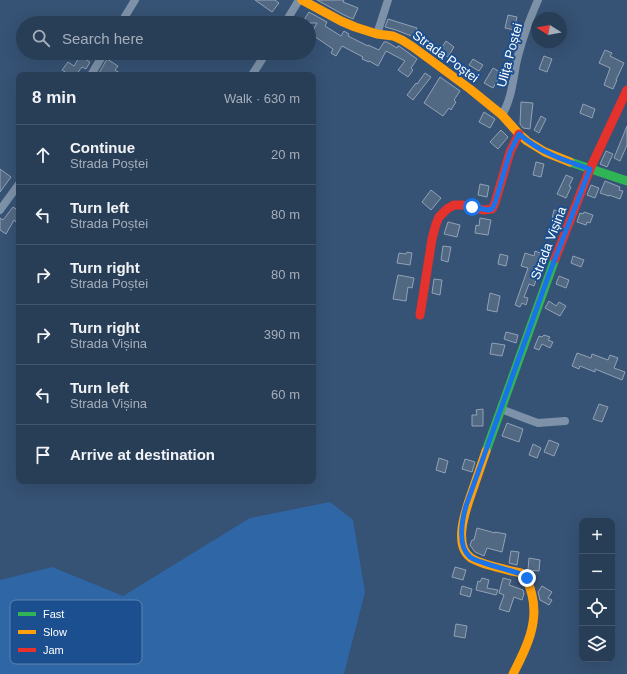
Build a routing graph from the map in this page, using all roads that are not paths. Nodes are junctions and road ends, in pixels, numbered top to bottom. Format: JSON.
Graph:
{"nodes":[{"id":1,"x":135,"y":0,"type":"edge"},
{"id":2,"x":300,"y":0,"type":"edge"},
{"id":3,"x":388,"y":0,"type":"edge"},
{"id":4,"x":538,"y":0,"type":"edge"},
{"id":5,"x":125,"y":16,"type":"edge"},
{"id":6,"x":290,"y":16,"type":"edge"},
{"id":7,"x":377,"y":34,"type":"junction"},
{"id":8,"x":100,"y":60,"type":"edge"},
{"id":9,"x":262,"y":60,"type":"edge"},
{"id":10,"x":93,"y":72,"type":"edge"},
{"id":11,"x":254,"y":72,"type":"edge"},
{"id":12,"x":627,"y":90,"type":"edge"},
{"id":13,"x":502,"y":114,"type":"junction"},
{"id":14,"x":519,"y":134,"type":"junction"},
{"id":15,"x":590,"y":169,"type":"junction"},
{"id":16,"x":627,"y":181,"type":"edge"},
{"id":17,"x":16,"y":188,"type":"edge"},
{"id":18,"x":0,"y":210,"type":"edge"},
{"id":19,"x":420,"y":315,"type":"dead end"},
{"id":20,"x":501,"y":409,"type":"junction"},
{"id":21,"x":564,"y":421,"type":"dead end"},
{"id":22,"x":513,"y":674,"type":"edge"}],
"edges":[{"from":1,"to":5,"type":"street"},
{"from":2,"to":6,"type":"street","name":"Strada Poștei"},
{"from":2,"to":7,"type":"street","name":"Strada Poștei"},
{"from":3,"to":7,"type":"street"},
{"from":4,"to":13,"type":"street","name":"Ulița Poștei"},
{"from":7,"to":13,"type":"street","name":"Strada Poștei"},
{"from":8,"to":10,"type":"street"},
{"from":9,"to":11,"type":"street"},
{"from":12,"to":15,"type":"street","name":"Strada Vișina"},
{"from":13,"to":14,"type":"street","name":"Strada Poștei"},
{"from":14,"to":15,"type":"street","name":"Strada Poștei"},
{"from":14,"to":19,"type":"street"},
{"from":15,"to":16,"type":"street","name":"Strada Poștei"},
{"from":15,"to":20,"type":"street","name":"Strada Vișina"},
{"from":17,"to":18,"type":"street"},
{"from":20,"to":21,"type":"street"},
{"from":20,"to":22,"type":"street","name":"Strada Vișina"}]}
